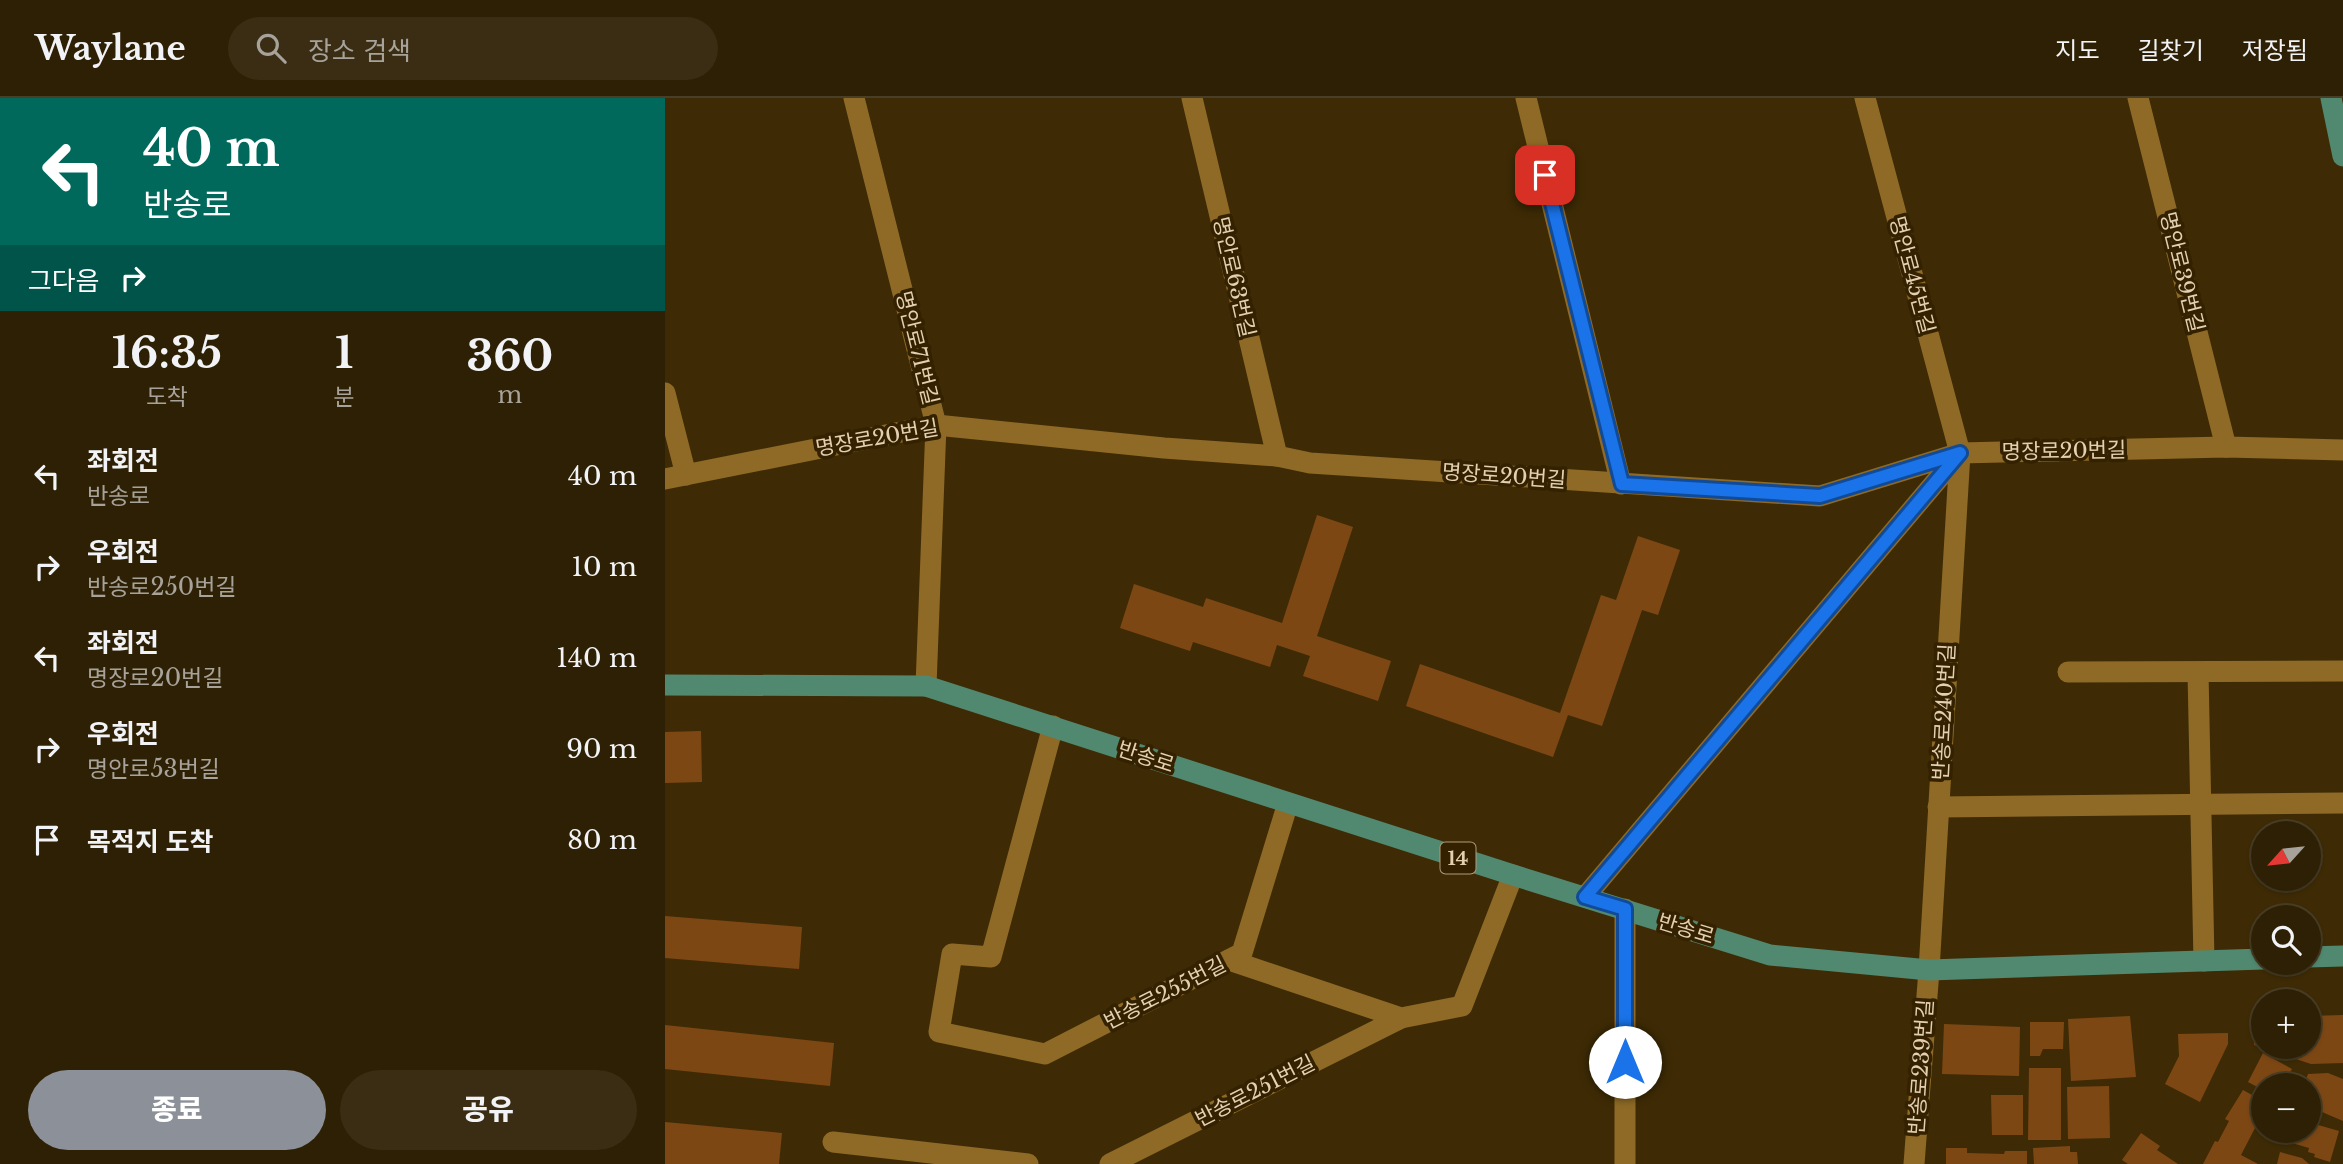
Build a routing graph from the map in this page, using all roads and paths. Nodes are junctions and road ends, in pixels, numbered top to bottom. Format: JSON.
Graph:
{"nodes":[{"id":1,"x":854,"y":98,"type":"edge"},
{"id":2,"x":1192,"y":98,"type":"edge"},
{"id":3,"x":1526,"y":98,"type":"edge"},
{"id":4,"x":1865,"y":98,"type":"edge"},
{"id":5,"x":2138,"y":98,"type":"edge"},
{"id":6,"x":2331,"y":98,"type":"edge"},
{"id":7,"x":2343,"y":156,"type":"edge"},
{"id":8,"x":665,"y":393,"type":"edge"},
{"id":9,"x":936,"y":425,"type":"junction"},
{"id":10,"x":2226,"y":447,"type":"junction"},
{"id":11,"x":2343,"y":450,"type":"edge"},
{"id":12,"x":1960,"y":453,"type":"junction"},
{"id":13,"x":1277,"y":456,"type":"junction"},
{"id":14,"x":675,"y":477,"type":"edge"},
{"id":15,"x":1622,"y":484,"type":"junction"},
{"id":16,"x":2343,"y":671,"type":"edge"},
{"id":17,"x":2068,"y":672,"type":"dead end"},
{"id":18,"x":2198,"y":672,"type":"junction"},
{"id":19,"x":665,"y":685,"type":"edge"},
{"id":20,"x":926,"y":686,"type":"junction"},
{"id":21,"x":1053,"y":726,"type":"junction"},
{"id":22,"x":1288,"y":803,"type":"junction"},
{"id":23,"x":2343,"y":803,"type":"edge"},
{"id":24,"x":2203,"y":805,"type":"junction"},
{"id":25,"x":1938,"y":807,"type":"junction"},
{"id":26,"x":1513,"y":875,"type":"junction"},
{"id":27,"x":1585,"y":897,"type":"junction"},
{"id":28,"x":1625,"y":909,"type":"junction"},
{"id":29,"x":2343,"y":956,"type":"edge"},
{"id":30,"x":2321,"y":957,"type":"edge"},
{"id":31,"x":2251,"y":959,"type":"edge"},
{"id":32,"x":1229,"y":960,"type":"junction"},
{"id":33,"x":2204,"y":961,"type":"junction"},
{"id":34,"x":1929,"y":970,"type":"junction"},
{"id":35,"x":1401,"y":1018,"type":"junction"},
{"id":36,"x":832,"y":1142,"type":"dead end"},
{"id":37,"x":1027,"y":1164,"type":"edge"},
{"id":38,"x":1110,"y":1164,"type":"edge"},
{"id":39,"x":1625,"y":1164,"type":"edge"},
{"id":40,"x":1914,"y":1164,"type":"edge"}],
"edges":[{"from":1,"to":9,"type":"street","name":"명안로71번길"},
{"from":2,"to":13,"type":"street","name":"명안로63번길"},
{"from":3,"to":15,"type":"street"},
{"from":4,"to":12,"type":"street","name":"명안로45번길"},
{"from":5,"to":10,"type":"street","name":"명안로39번길"},
{"from":6,"to":7,"type":"main road"},
{"from":8,"to":14,"type":"street"},
{"from":9,"to":13,"type":"street","name":"명장로20번길"},
{"from":9,"to":14,"type":"street","name":"명장로20번길"},
{"from":9,"to":20,"type":"street","name":"명안로71번길"},
{"from":10,"to":11,"type":"street","name":"명장로20번길"},
{"from":10,"to":12,"type":"street","name":"명장로20번길"},
{"from":12,"to":15,"type":"street","name":"명장로20번길"},
{"from":12,"to":25,"type":"street","name":"반송로240번길"},
{"from":12,"to":27,"type":"street"},
{"from":13,"to":15,"type":"street","name":"명장로20번길"},
{"from":16,"to":18,"type":"street"},
{"from":17,"to":18,"type":"street"},
{"from":18,"to":24,"type":"street"},
{"from":19,"to":20,"type":"main road","name":"반송로","number":"14"},
{"from":20,"to":21,"type":"main road","name":"반송로","number":"14"},
{"from":21,"to":22,"type":"main road","name":"반송로","number":"14"},
{"from":21,"to":32,"type":"street","name":"반송로255번길"},
{"from":22,"to":26,"type":"main road","name":"반송로","number":"14"},
{"from":22,"to":32,"type":"street","name":"반송로255번길"},
{"from":23,"to":24,"type":"street"},
{"from":24,"to":25,"type":"street"},
{"from":24,"to":33,"type":"street"},
{"from":25,"to":34,"type":"street","name":"반송로240번길"},
{"from":26,"to":27,"type":"main road","name":"반송로","number":"14"},
{"from":26,"to":35,"type":"street","name":"반송로251번길"},
{"from":27,"to":28,"type":"main road","name":"반송로","number":"14"},
{"from":28,"to":34,"type":"main road","name":"반송로","number":"14"},
{"from":28,"to":39,"type":"street"},
{"from":29,"to":30,"type":"main road"},
{"from":31,"to":33,"type":"main road","name":"반송로","number":"14"},
{"from":32,"to":35,"type":"street","name":"반송로251번길"},
{"from":33,"to":34,"type":"main road","name":"반송로","number":"14"},
{"from":34,"to":40,"type":"street","name":"반송로239번길"},
{"from":35,"to":38,"type":"street","name":"반송로251번길"},
{"from":36,"to":37,"type":"street"}]}
